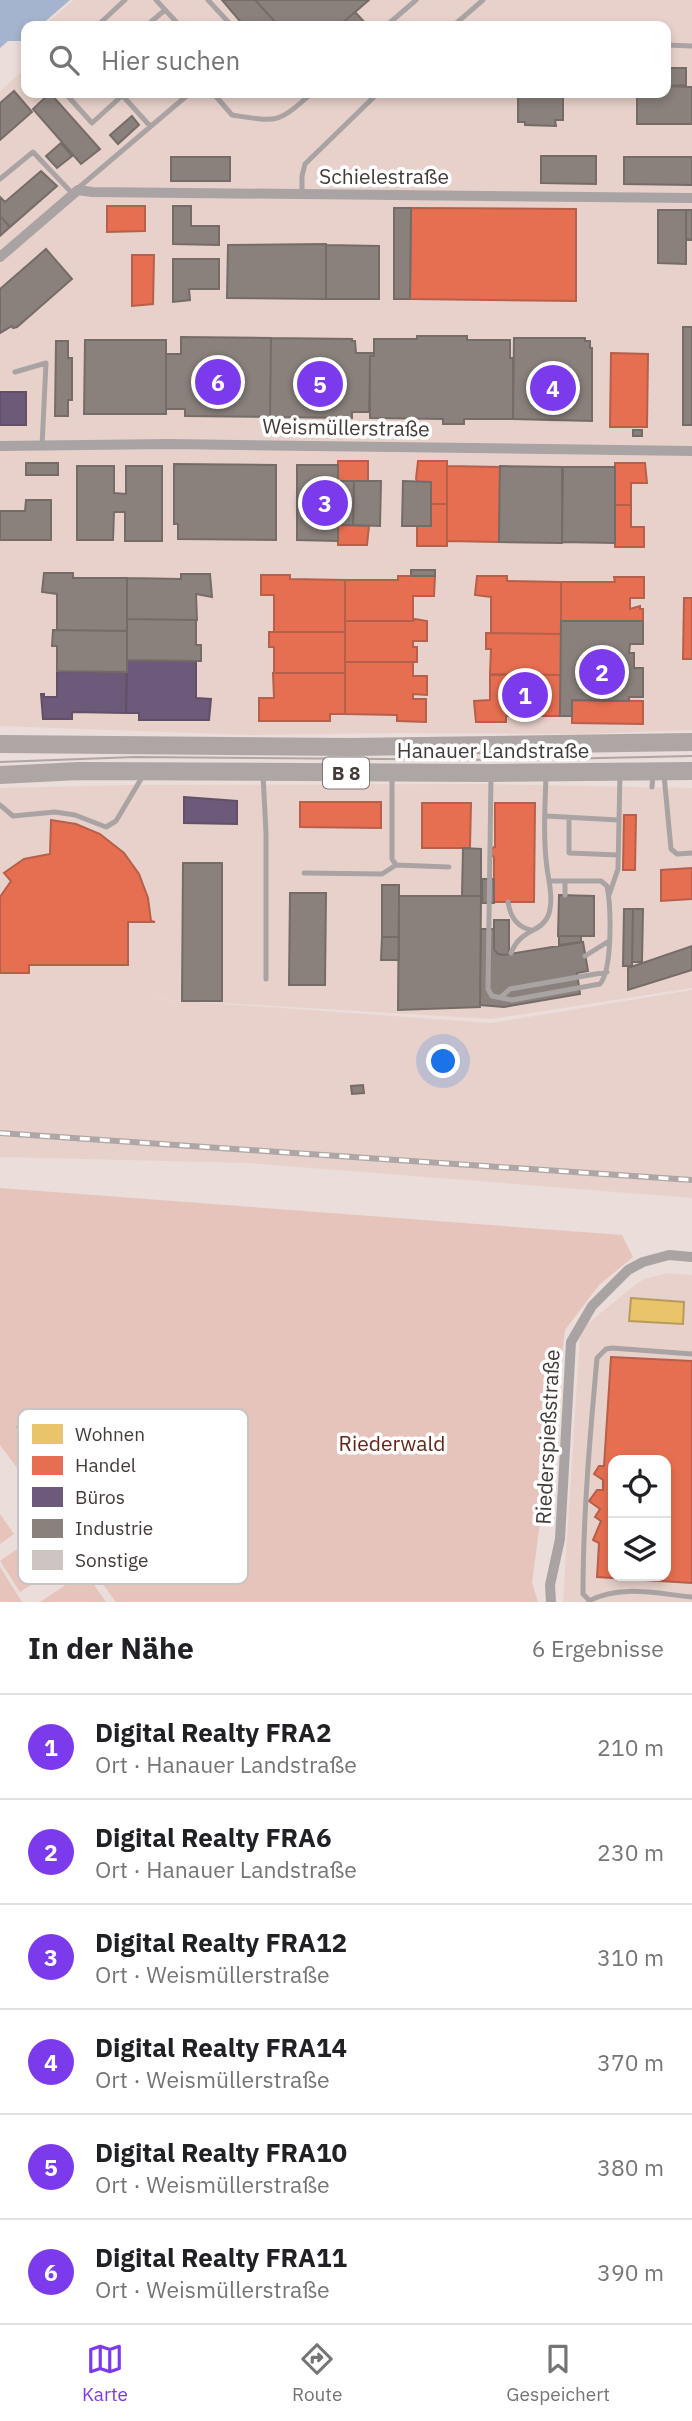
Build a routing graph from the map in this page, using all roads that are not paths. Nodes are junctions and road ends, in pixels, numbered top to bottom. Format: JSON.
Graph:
{"nodes":[{"id":1,"x":125,"y":0,"type":"edge"},
{"id":2,"x":156,"y":0,"type":"edge"},
{"id":3,"x":208,"y":0,"type":"edge"},
{"id":4,"x":416,"y":0,"type":"edge"},
{"id":5,"x":483,"y":0,"type":"edge"},
{"id":6,"x":165,"y":10,"type":"junction"},
{"id":7,"x":102,"y":21,"type":"edge"},
{"id":8,"x":152,"y":21,"type":"edge"},
{"id":9,"x":175,"y":21,"type":"edge"},
{"id":10,"x":227,"y":21,"type":"edge"},
{"id":11,"x":392,"y":21,"type":"edge"},
{"id":12,"x":459,"y":21,"type":"edge"},
{"id":13,"x":671,"y":45,"type":"edge"},
{"id":14,"x":692,"y":46,"type":"edge"},
{"id":15,"x":71,"y":98,"type":"edge"},
{"id":16,"x":119,"y":98,"type":"edge"},
{"id":17,"x":126,"y":98,"type":"edge"},
{"id":18,"x":184,"y":98,"type":"edge"},
{"id":19,"x":217,"y":98,"type":"edge"},
{"id":20,"x":306,"y":98,"type":"edge"},
{"id":21,"x":373,"y":98,"type":"edge"},
{"id":22,"x":150,"y":126,"type":"junction"},
{"id":23,"x":0,"y":179,"type":"edge"},
{"id":24,"x":74,"y":192,"type":"junction"},
{"id":25,"x":302,"y":195,"type":"junction"},
{"id":26,"x":692,"y":198,"type":"edge"},
{"id":27,"x":0,"y":257,"type":"edge"},
{"id":28,"x":15,"y":372,"type":"dead end"},
{"id":29,"x":0,"y":446,"type":"edge"},
{"id":30,"x":42,"y":446,"type":"junction"},
{"id":31,"x":692,"y":451,"type":"edge"},
{"id":32,"x":692,"y":742,"type":"edge"},
{"id":33,"x":0,"y":744,"type":"edge"},
{"id":34,"x":692,"y":771,"type":"edge"},
{"id":35,"x":146,"y":772,"type":"junction"},
{"id":36,"x":263,"y":772,"type":"junction"},
{"id":37,"x":620,"y":772,"type":"junction"},
{"id":38,"x":392,"y":773,"type":"junction"},
{"id":39,"x":491,"y":773,"type":"junction"},
{"id":40,"x":546,"y":773,"type":"junction"},
{"id":41,"x":0,"y":775,"type":"edge"},
{"id":42,"x":657,"y":777,"type":"junction"},
{"id":43,"x":0,"y":805,"type":"edge"},
{"id":44,"x":546,"y":816,"type":"junction"},
{"id":45,"x":569,"y":819,"type":"junction"},
{"id":46,"x":618,"y":820,"type":"junction"},
{"id":47,"x":692,"y":853,"type":"edge"},
{"id":48,"x":618,"y":855,"type":"junction"},
{"id":49,"x":397,"y":865,"type":"junction"},
{"id":50,"x":449,"y":867,"type":"dead end"},
{"id":51,"x":304,"y":873,"type":"dead end"},
{"id":52,"x":550,"y":881,"type":"junction"},
{"id":53,"x":565,"y":881,"type":"junction"},
{"id":54,"x":565,"y":895,"type":"dead end"},
{"id":55,"x":609,"y":895,"type":"junction"},
{"id":56,"x":508,"y":902,"type":"dead end"},
{"id":57,"x":531,"y":930,"type":"junction"},
{"id":58,"x":609,"y":941,"type":"junction"},
{"id":59,"x":511,"y":953,"type":"dead end"},
{"id":60,"x":585,"y":956,"type":"dead end"},
{"id":61,"x":607,"y":972,"type":"junction"},
{"id":62,"x":266,"y":979,"type":"dead end"},
{"id":63,"x":501,"y":997,"type":"junction"},
{"id":64,"x":692,"y":1257,"type":"edge"},
{"id":65,"x":692,"y":1354,"type":"edge"},
{"id":66,"x":638,"y":1592,"type":"junction"},
{"id":67,"x":692,"y":1597,"type":"edge"},
{"id":68,"x":671,"y":1598,"type":"edge"},
{"id":69,"x":589,"y":1601,"type":"edge"},
{"id":70,"x":551,"y":1602,"type":"edge"},
{"id":71,"x":637,"y":1602,"type":"edge"}],
"edges":[{"from":1,"to":7,"type":"lane"},
{"from":2,"to":6,"type":"lane"},
{"from":3,"to":10,"type":"lane"},
{"from":4,"to":11,"type":"lane"},
{"from":5,"to":12,"type":"lane"},
{"from":6,"to":8,"type":"lane"},
{"from":6,"to":9,"type":"lane"},
{"from":13,"to":14,"type":"lane"},
{"from":15,"to":16,"type":"lane"},
{"from":17,"to":22,"type":"lane"},
{"from":18,"to":22,"type":"lane"},
{"from":19,"to":20,"type":"lane"},
{"from":21,"to":25,"type":"lane"},
{"from":22,"to":24,"type":"lane"},
{"from":23,"to":24,"type":"lane"},
{"from":24,"to":25,"type":"street","name":"Schielestraße"},
{"from":24,"to":27,"type":"street"},
{"from":25,"to":26,"type":"street","name":"Schielestraße"},
{"from":28,"to":30,"type":"lane"},
{"from":29,"to":30,"type":"street","name":"Weismüllerstraße"},
{"from":30,"to":31,"type":"street","name":"Weismüllerstraße"},
{"from":32,"to":33,"type":"main road","name":"Hanauer Landstraße","number":"B 8"},
{"from":34,"to":42,"type":"main road","name":"Hanauer Landstraße","number":"B 8"},
{"from":35,"to":36,"type":"main road","name":"Hanauer Landstraße","number":"B 8"},
{"from":35,"to":41,"type":"main road","name":"Hanauer Landstraße","number":"B 8"},
{"from":35,"to":43,"type":"lane"},
{"from":36,"to":38,"type":"main road","name":"Hanauer Landstraße","number":"B 8"},
{"from":36,"to":62,"type":"lane"},
{"from":37,"to":40,"type":"main road","name":"Hanauer Landstraße","number":"B 8"},
{"from":37,"to":42,"type":"main road","name":"Hanauer Landstraße","number":"B 8"},
{"from":37,"to":46,"type":"lane"},
{"from":38,"to":39,"type":"main road","name":"Hanauer Landstraße","number":"B 8"},
{"from":38,"to":49,"type":"lane"},
{"from":39,"to":40,"type":"main road","name":"Hanauer Landstraße","number":"B 8"},
{"from":39,"to":63,"type":"lane"},
{"from":40,"to":44,"type":"lane"},
{"from":42,"to":47,"type":"lane"},
{"from":44,"to":45,"type":"lane"},
{"from":44,"to":52,"type":"lane"},
{"from":45,"to":46,"type":"lane"},
{"from":45,"to":48,"type":"lane"},
{"from":46,"to":48,"type":"lane"},
{"from":48,"to":55,"type":"lane"},
{"from":49,"to":50,"type":"lane"},
{"from":49,"to":51,"type":"lane"},
{"from":52,"to":53,"type":"lane"},
{"from":52,"to":57,"type":"lane"},
{"from":53,"to":54,"type":"lane"},
{"from":53,"to":55,"type":"lane"},
{"from":55,"to":58,"type":"lane"},
{"from":56,"to":57,"type":"lane"},
{"from":57,"to":59,"type":"lane"},
{"from":58,"to":60,"type":"lane"},
{"from":58,"to":61,"type":"lane"},
{"from":61,"to":63,"type":"lane"},
{"from":61,"to":63,"type":"lane"},
{"from":64,"to":70,"type":"street","name":"Riederspießstraße"},
{"from":65,"to":69,"type":"lane"},
{"from":66,"to":68,"type":"lane"},
{"from":66,"to":69,"type":"lane"},
{"from":66,"to":71,"type":"lane"},
{"from":67,"to":68,"type":"lane"}]}
